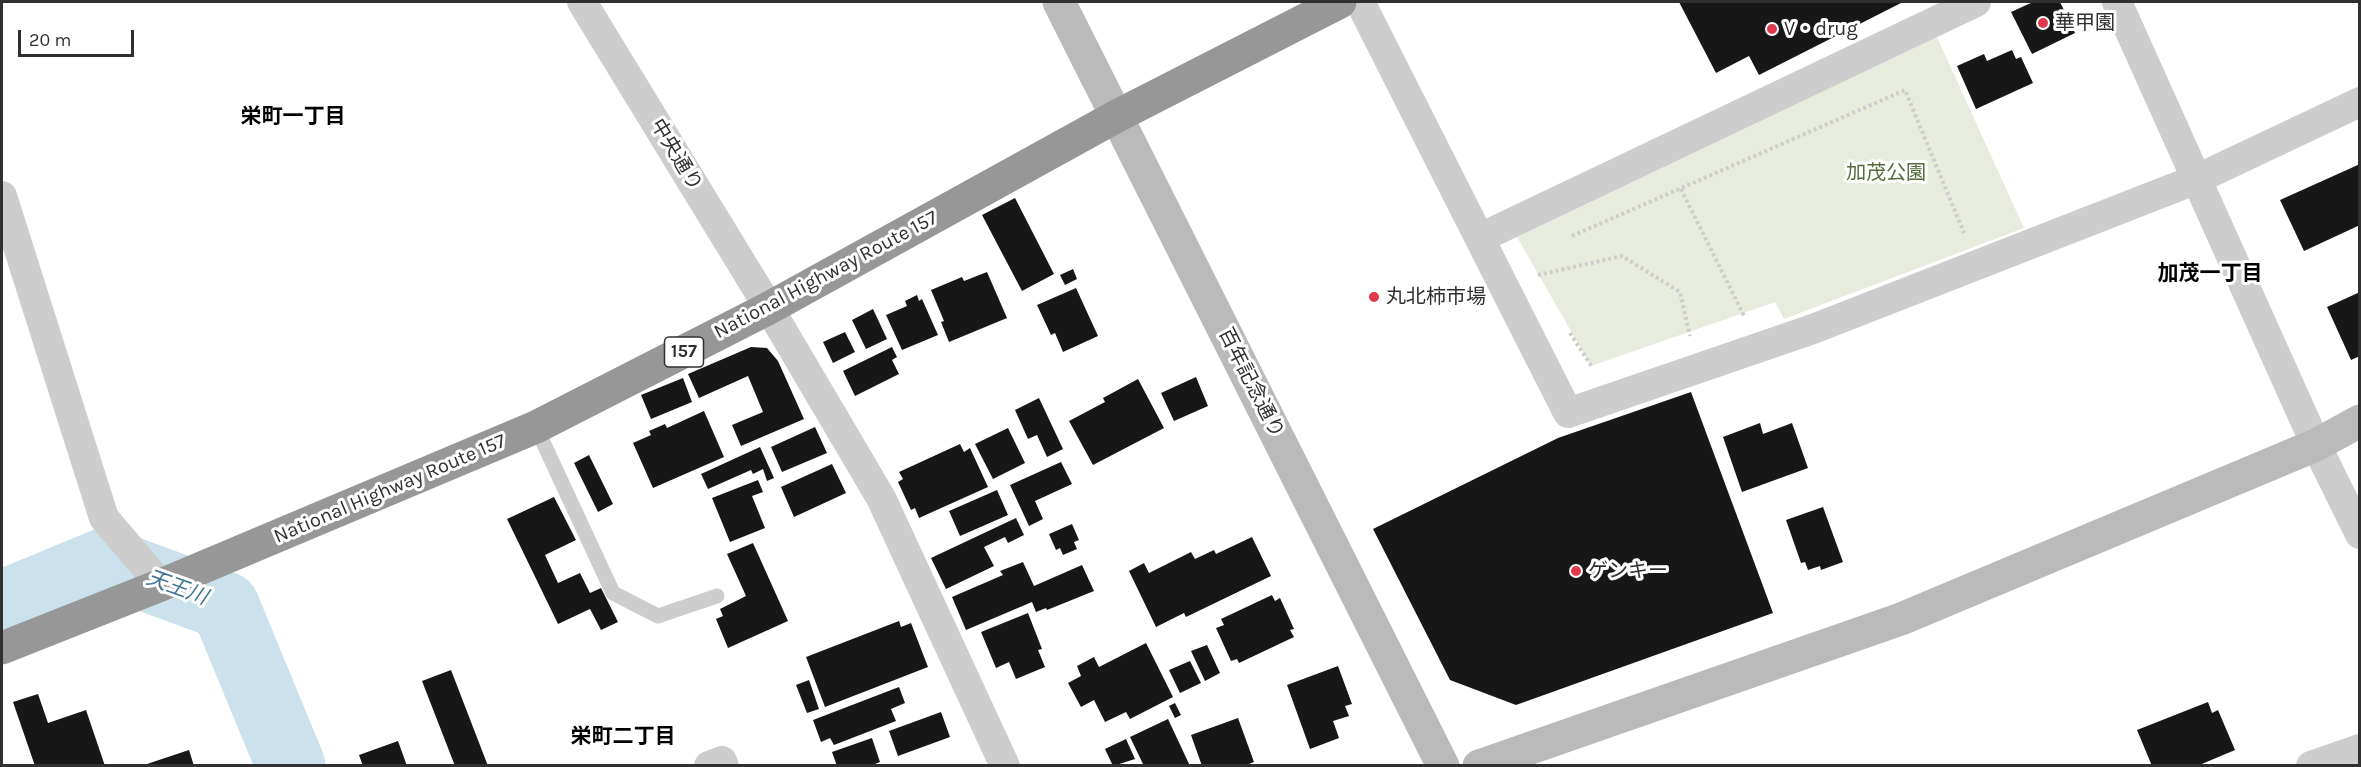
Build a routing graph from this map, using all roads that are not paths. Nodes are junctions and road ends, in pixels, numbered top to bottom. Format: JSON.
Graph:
{"nodes":[{"id":1,"x":582,"y":2,"type":"edge"},
{"id":2,"x":1059,"y":2,"type":"edge"},
{"id":3,"x":1340,"y":2,"type":"edge"},
{"id":4,"x":1360,"y":2,"type":"edge"},
{"id":5,"x":1976,"y":2,"type":"edge"},
{"id":6,"x":2117,"y":2,"type":"edge"},
{"id":7,"x":2360,"y":102,"type":"edge"},
{"id":8,"x":1117,"y":116,"type":"junction"},
{"id":9,"x":2197,"y":179,"type":"junction"},
{"id":10,"x":2,"y":196,"type":"edge"},
{"id":11,"x":1480,"y":238,"type":"junction"},
{"id":12,"x":769,"y":308,"type":"junction"},
{"id":13,"x":2360,"y":421,"type":"edge"},
{"id":14,"x":536,"y":427,"type":"junction"},
{"id":15,"x":2316,"y":445,"type":"junction"},
{"id":16,"x":2360,"y":534,"type":"edge"},
{"id":17,"x":161,"y":585,"type":"junction"},
{"id":18,"x":717,"y":596,"type":"dead end"},
{"id":19,"x":2,"y":648,"type":"edge"},
{"id":20,"x":2360,"y":749,"type":"edge"},
{"id":21,"x":710,"y":765,"type":"edge"},
{"id":22,"x":724,"y":765,"type":"edge"},
{"id":23,"x":1005,"y":765,"type":"edge"},
{"id":24,"x":1443,"y":765,"type":"edge"},
{"id":25,"x":1479,"y":765,"type":"edge"},
{"id":26,"x":2310,"y":765,"type":"edge"}],
"edges":[{"from":1,"to":12,"type":"street","name":"中央通り"},
{"from":2,"to":8,"type":"street","name":"百年記念通り"},
{"from":3,"to":8,"type":"highway","name":"National Highway Route 157","number":"157"},
{"from":4,"to":11,"type":"street"},
{"from":5,"to":11,"type":"street"},
{"from":6,"to":9,"type":"street"},
{"from":7,"to":9,"type":"street"},
{"from":8,"to":12,"type":"highway","name":"National Highway Route 157","number":"157"},
{"from":8,"to":24,"type":"street","name":"百年記念通り"},
{"from":9,"to":11,"type":"street"},
{"from":9,"to":15,"type":"street"},
{"from":10,"to":17,"type":"street"},
{"from":12,"to":14,"type":"highway","name":"National Highway Route 157","number":"157"},
{"from":12,"to":23,"type":"street","name":"中央通り"},
{"from":13,"to":15,"type":"street"},
{"from":14,"to":17,"type":"highway","name":"National Highway Route 157","number":"157"},
{"from":14,"to":18,"type":"lane"},
{"from":15,"to":16,"type":"street"},
{"from":15,"to":25,"type":"street"},
{"from":17,"to":19,"type":"highway","name":"National Highway Route 157","number":"157"},
{"from":20,"to":26,"type":"street"},
{"from":21,"to":22,"type":"street"}]}
